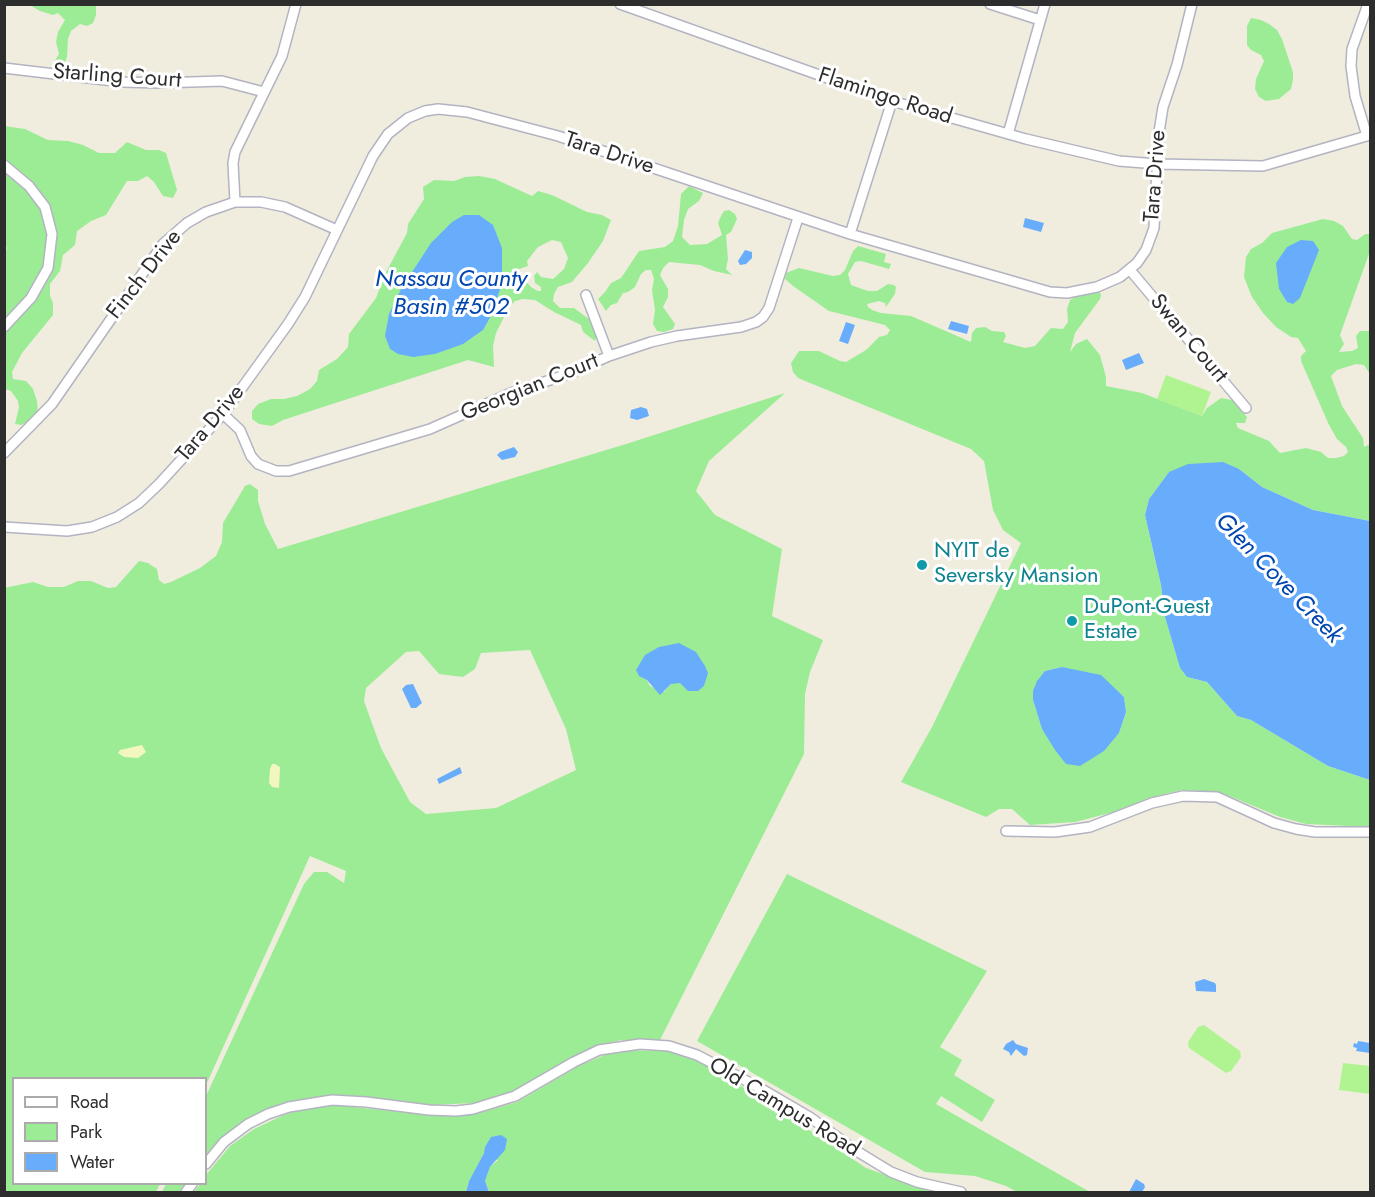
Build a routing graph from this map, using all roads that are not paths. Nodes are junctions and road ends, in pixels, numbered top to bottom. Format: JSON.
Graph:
{"nodes":[{"id":1,"x":296,"y":4,"type":"edge"},
{"id":2,"x":620,"y":4,"type":"edge"},
{"id":3,"x":990,"y":4,"type":"edge"},
{"id":4,"x":1045,"y":4,"type":"edge"},
{"id":5,"x":1192,"y":4,"type":"edge"},
{"id":6,"x":1367,"y":5,"type":"edge"},
{"id":7,"x":1041,"y":20,"type":"junction"},
{"id":8,"x":4,"y":68,"type":"edge"},
{"id":9,"x":264,"y":92,"type":"junction"},
{"id":10,"x":892,"y":101,"type":"junction"},
{"id":11,"x":1008,"y":134,"type":"junction"},
{"id":12,"x":1369,"y":136,"type":"edge"},
{"id":13,"x":1156,"y":164,"type":"junction"},
{"id":14,"x":4,"y":165,"type":"edge"},
{"id":15,"x":235,"y":202,"type":"junction"},
{"id":16,"x":798,"y":218,"type":"junction"},
{"id":17,"x":338,"y":230,"type":"junction"},
{"id":18,"x":850,"y":234,"type":"junction"},
{"id":19,"x":1130,"y":270,"type":"junction"},
{"id":20,"x":586,"y":295,"type":"dead end"},
{"id":21,"x":4,"y":327,"type":"edge"},
{"id":22,"x":609,"y":356,"type":"junction"},
{"id":23,"x":1246,"y":408,"type":"dead end"},
{"id":24,"x":223,"y":414,"type":"junction"},
{"id":25,"x":4,"y":453,"type":"edge"},
{"id":26,"x":4,"y":526,"type":"edge"},
{"id":27,"x":1006,"y":831,"type":"dead end"},
{"id":28,"x":1371,"y":832,"type":"edge"},
{"id":29,"x":207,"y":1163,"type":"edge"},
{"id":30,"x":961,"y":1192,"type":"edge"}],
"edges":[{"from":1,"to":9,"type":"street"},
{"from":2,"to":10,"type":"street","name":"Flamingo Road"},
{"from":3,"to":7,"type":"street"},
{"from":4,"to":7,"type":"street"},
{"from":5,"to":13,"type":"street","name":"Tara Drive"},
{"from":6,"to":12,"type":"street"},
{"from":7,"to":11,"type":"street"},
{"from":8,"to":9,"type":"street","name":"Starling Court"},
{"from":9,"to":15,"type":"street"},
{"from":10,"to":11,"type":"street","name":"Flamingo Road"},
{"from":10,"to":18,"type":"street"},
{"from":11,"to":13,"type":"street","name":"Flamingo Road"},
{"from":12,"to":13,"type":"street","name":"Flamingo Road"},
{"from":13,"to":19,"type":"street","name":"Tara Drive"},
{"from":14,"to":21,"type":"street"},
{"from":15,"to":17,"type":"street","name":"Finch Drive"},
{"from":15,"to":25,"type":"street","name":"Finch Drive"},
{"from":16,"to":17,"type":"street","name":"Tara Drive"},
{"from":16,"to":18,"type":"street","name":"Tara Drive"},
{"from":16,"to":22,"type":"street","name":"Georgian Court"},
{"from":17,"to":24,"type":"street","name":"Tara Drive"},
{"from":18,"to":19,"type":"street","name":"Tara Drive"},
{"from":19,"to":23,"type":"street","name":"Swan Court"},
{"from":20,"to":22,"type":"street"},
{"from":22,"to":24,"type":"street","name":"Georgian Court"},
{"from":24,"to":26,"type":"street","name":"Tara Drive"},
{"from":27,"to":28,"type":"street"},
{"from":29,"to":30,"type":"street","name":"Old Campus Road"}]}
